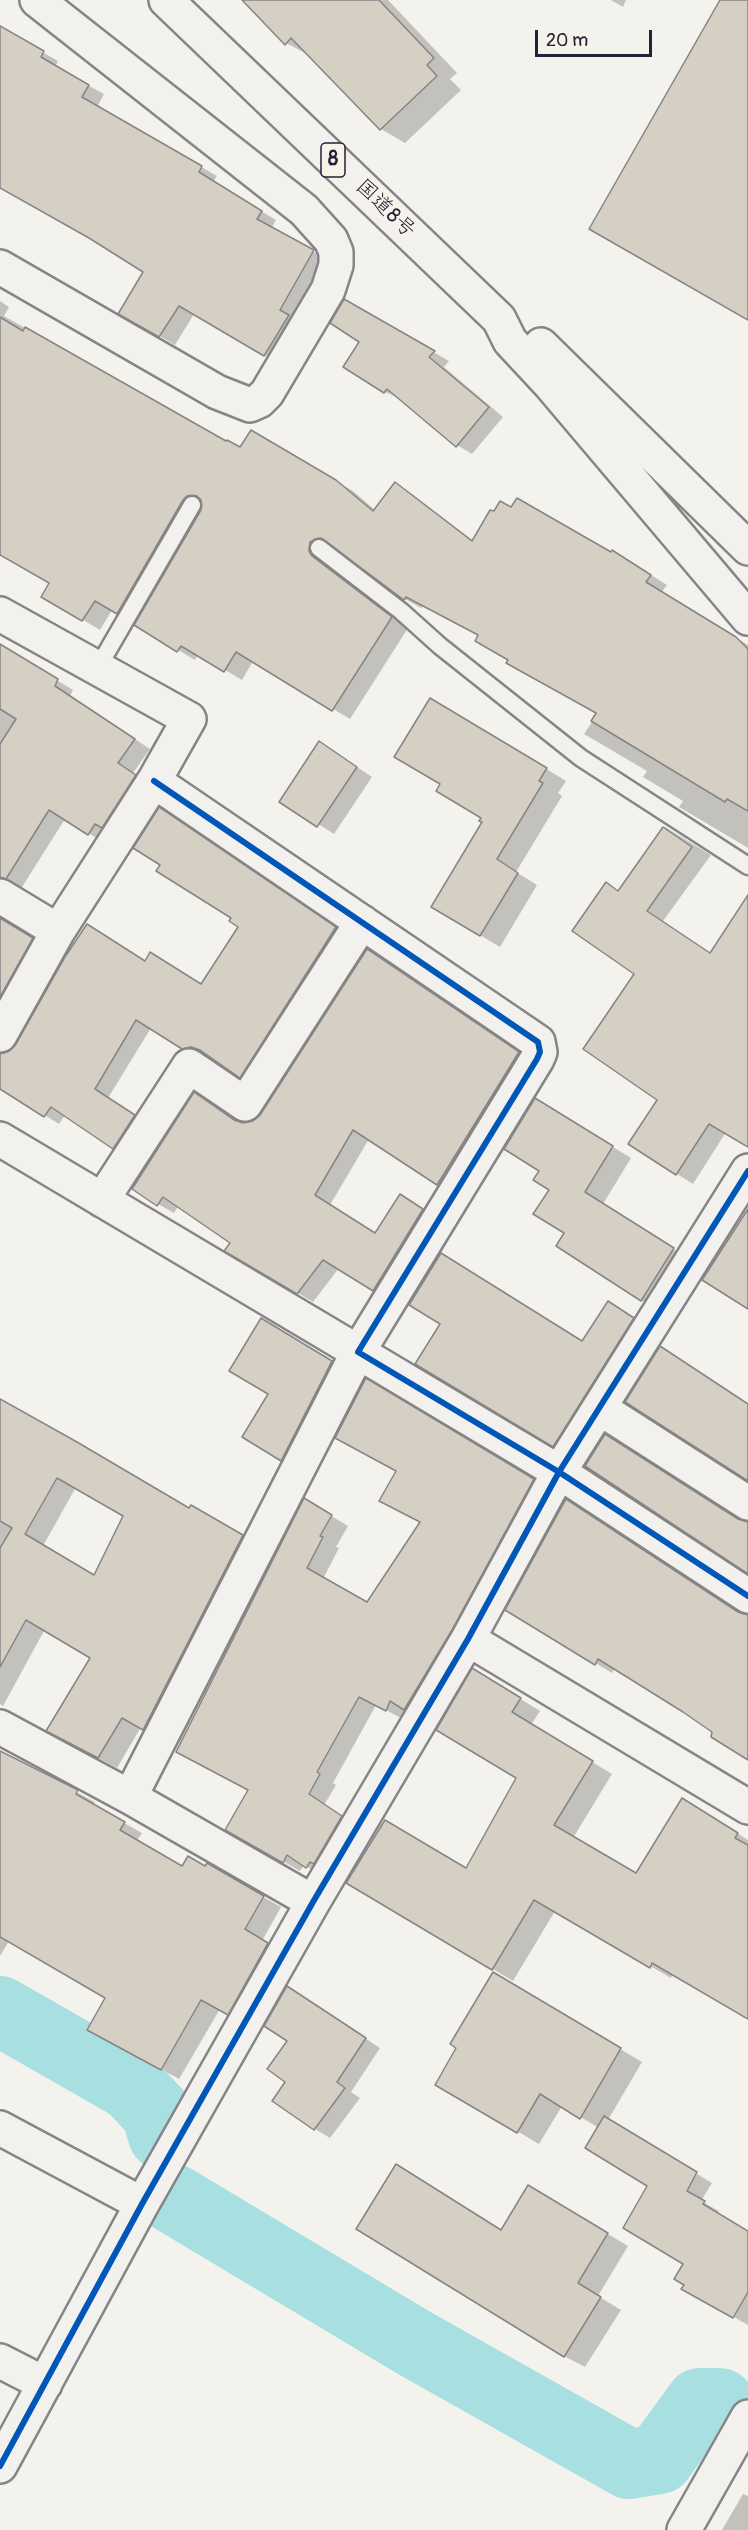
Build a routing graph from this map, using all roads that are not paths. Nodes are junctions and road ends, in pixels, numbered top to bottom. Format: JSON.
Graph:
{"nodes":[{"id":1,"x":37,"y":0,"type":"edge"},
{"id":2,"x":166,"y":0,"type":"edge"},
{"id":3,"x":0,"y":267,"type":"edge"},
{"id":4,"x":500,"y":319,"type":"junction"},
{"id":5,"x":192,"y":505,"type":"dead end"},
{"id":6,"x":748,"y":548,"type":"edge"},
{"id":7,"x":319,"y":549,"type":"dead end"},
{"id":8,"x":0,"y":614,"type":"edge"},
{"id":9,"x":748,"y":618,"type":"edge"},
{"id":10,"x":97,"y":669,"type":"junction"},
{"id":11,"x":154,"y":781,"type":"junction"},
{"id":12,"x":748,"y":866,"type":"edge"},
{"id":13,"x":0,"y":896,"type":"edge"},
{"id":14,"x":362,"y":922,"type":"junction"},
{"id":15,"x":58,"y":931,"type":"junction"},
{"id":16,"x":0,"y":1035,"type":"edge"},
{"id":17,"x":0,"y":1139,"type":"edge"},
{"id":18,"x":748,"y":1171,"type":"edge"},
{"id":19,"x":102,"y":1200,"type":"junction"},
{"id":20,"x":358,"y":1352,"type":"junction"},
{"id":21,"x":601,"y":1409,"type":"junction"},
{"id":22,"x":559,"y":1472,"type":"junction"},
{"id":23,"x":748,"y":1503,"type":"edge"},
{"id":24,"x":748,"y":1596,"type":"edge"},
{"id":25,"x":468,"y":1639,"type":"junction"},
{"id":26,"x":0,"y":1727,"type":"edge"},
{"id":27,"x":130,"y":1797,"type":"junction"},
{"id":28,"x":748,"y":1807,"type":"edge"},
{"id":29,"x":313,"y":1902,"type":"junction"},
{"id":30,"x":0,"y":2128,"type":"edge"},
{"id":31,"x":142,"y":2204,"type":"junction"},
{"id":32,"x":0,"y":2361,"type":"edge"},
{"id":33,"x":45,"y":2384,"type":"junction"},
{"id":34,"x":748,"y":2416,"type":"edge"},
{"id":35,"x":740,"y":2452,"type":"edge"},
{"id":36,"x":0,"y":2466,"type":"edge"},
{"id":37,"x":684,"y":2530,"type":"edge"}],
"edges":[{"from":1,"to":3,"type":"main road"},
{"from":2,"to":4,"type":"main road","name":"国道8号","number":"8"},
{"from":4,"to":6,"type":"main road","name":"国道8号","number":"8"},
{"from":4,"to":9,"type":"main road","name":"国道8号","number":"8"},
{"from":5,"to":10,"type":"lane"},
{"from":7,"to":12,"type":"lane"},
{"from":8,"to":10,"type":"main road"},
{"from":10,"to":11,"type":"main road"},
{"from":11,"to":14,"type":"main road"},
{"from":11,"to":15,"type":"main road"},
{"from":13,"to":15,"type":"main road"},
{"from":14,"to":19,"type":"main road"},
{"from":14,"to":20,"type":"main road"},
{"from":15,"to":16,"type":"main road"},
{"from":17,"to":19,"type":"main road"},
{"from":18,"to":21,"type":"main road"},
{"from":19,"to":20,"type":"main road"},
{"from":20,"to":22,"type":"main road"},
{"from":20,"to":27,"type":"main road"},
{"from":21,"to":22,"type":"main road"},
{"from":21,"to":23,"type":"main road"},
{"from":22,"to":24,"type":"main road"},
{"from":22,"to":25,"type":"main road"},
{"from":25,"to":28,"type":"main road"},
{"from":25,"to":29,"type":"main road"},
{"from":26,"to":27,"type":"main road"},
{"from":27,"to":29,"type":"main road"},
{"from":29,"to":31,"type":"main road"},
{"from":30,"to":31,"type":"main road"},
{"from":31,"to":33,"type":"main road"},
{"from":32,"to":33,"type":"main road"},
{"from":33,"to":36,"type":"main road"},
{"from":34,"to":35,"type":"main road"},
{"from":35,"to":37,"type":"main road"}]}
